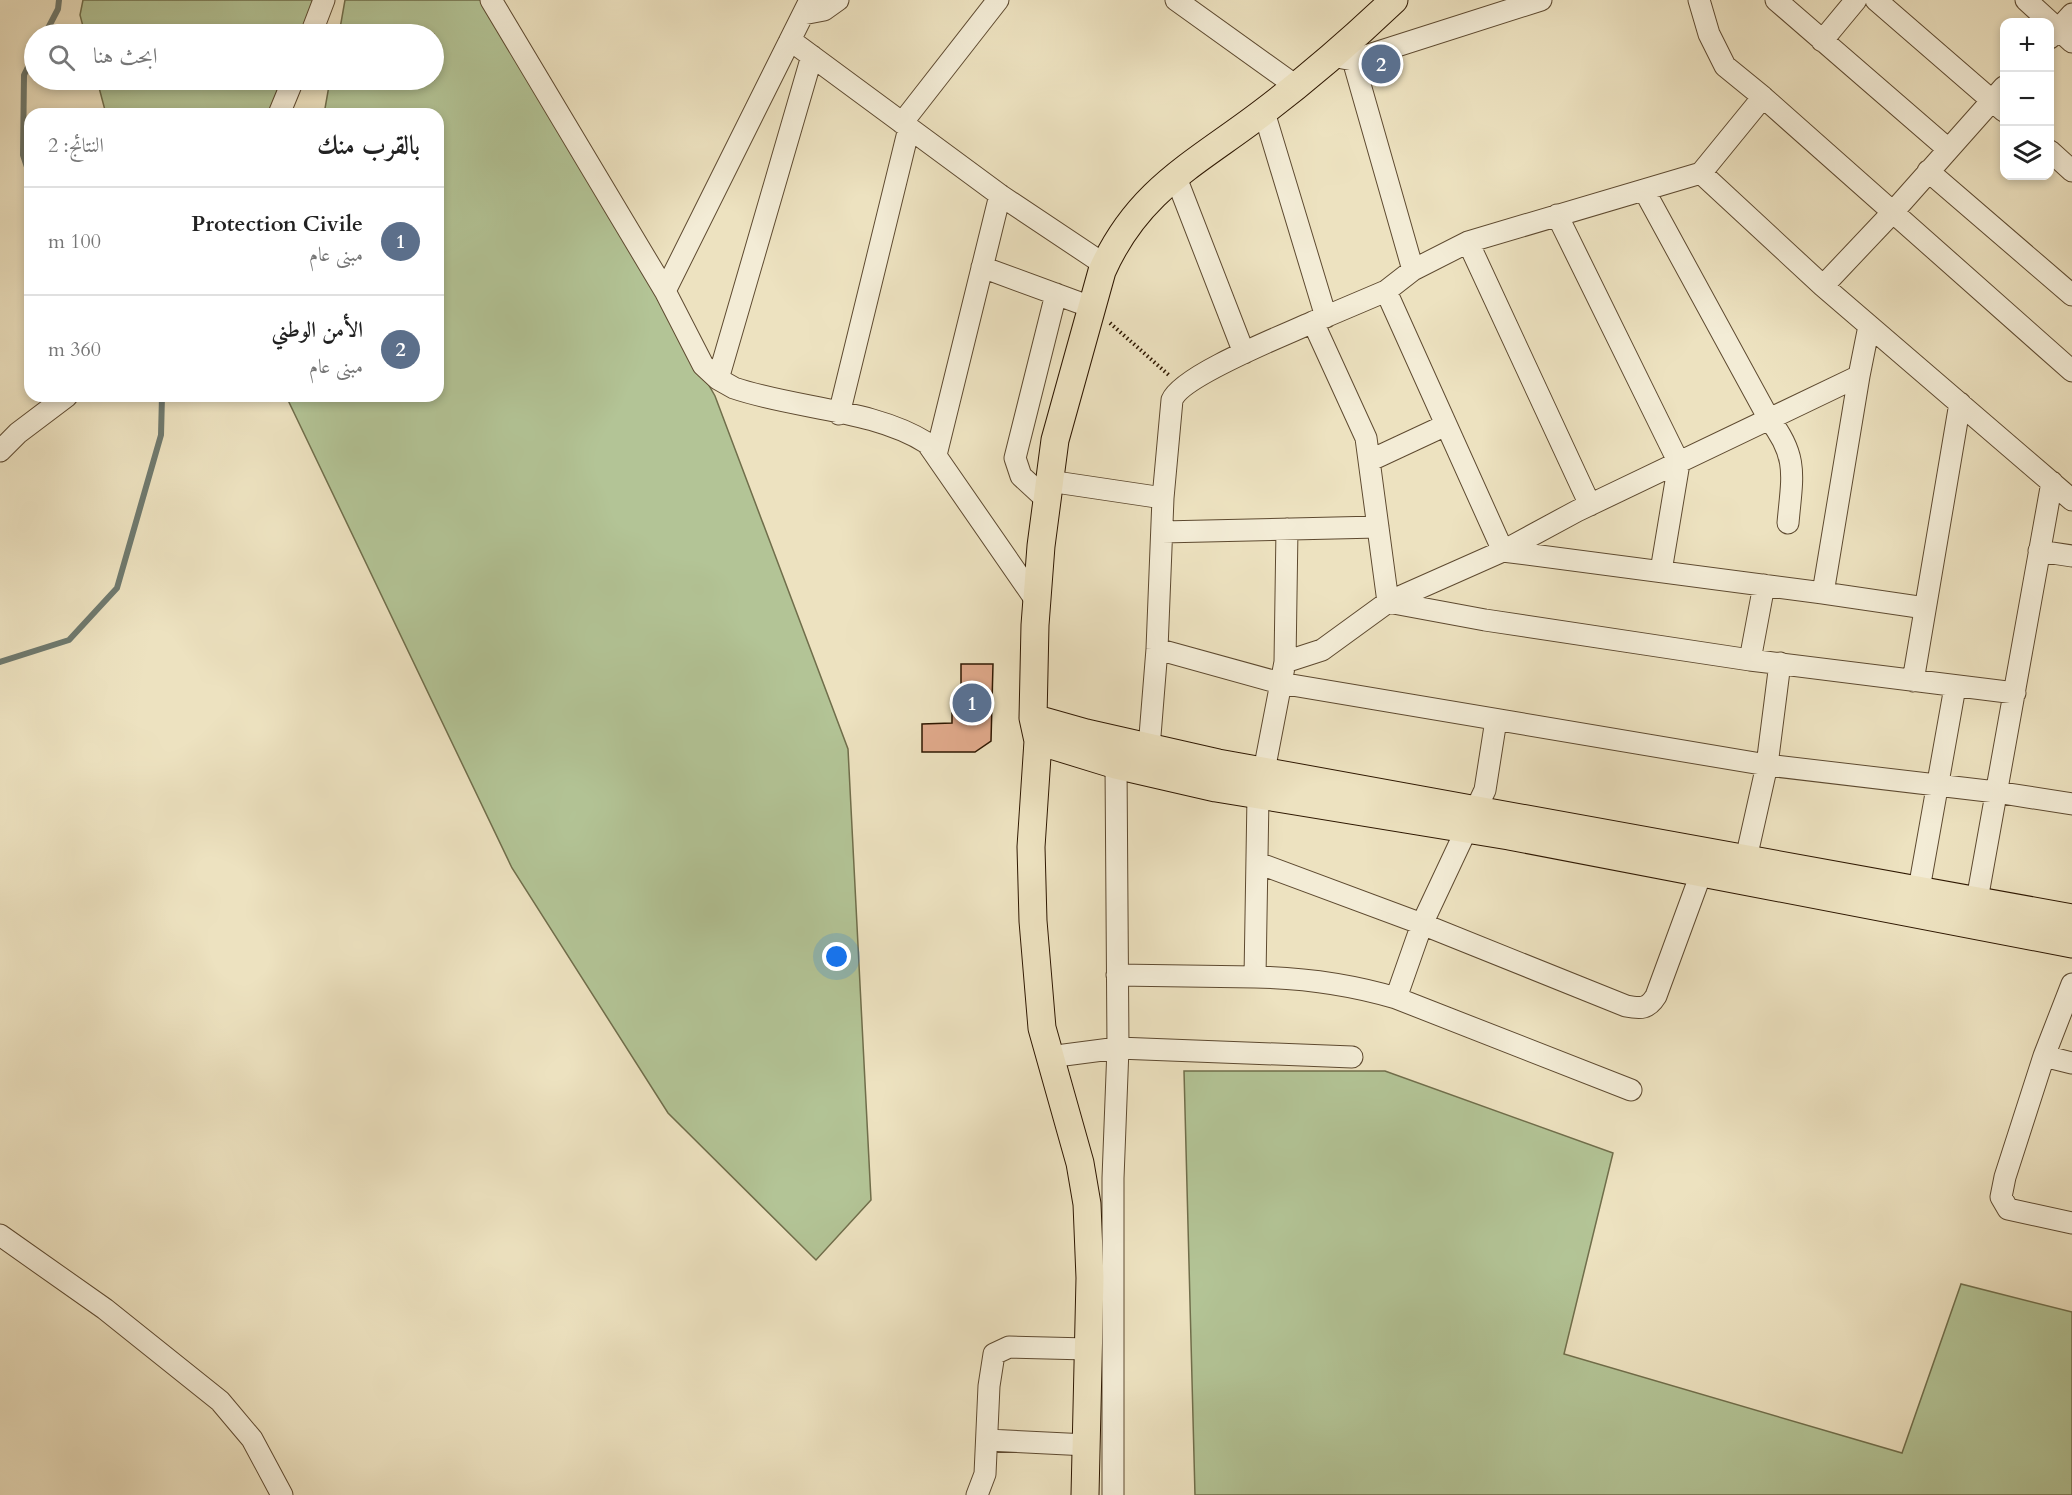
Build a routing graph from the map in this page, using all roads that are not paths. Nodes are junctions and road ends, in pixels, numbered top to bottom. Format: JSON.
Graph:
{"nodes":[{"id":1,"x":324,"y":0,"type":"edge"},
{"id":2,"x":492,"y":0,"type":"edge"},
{"id":3,"x":838,"y":0,"type":"edge"},
{"id":4,"x":998,"y":0,"type":"edge"},
{"id":5,"x":1176,"y":0,"type":"edge"},
{"id":6,"x":1394,"y":0,"type":"edge"},
{"id":7,"x":1541,"y":0,"type":"edge"},
{"id":8,"x":1699,"y":0,"type":"edge"},
{"id":9,"x":1776,"y":0,"type":"edge"},
{"id":10,"x":1856,"y":0,"type":"edge"},
{"id":11,"x":1876,"y":0,"type":"edge"},
{"id":12,"x":2026,"y":0,"type":"edge"},
{"id":13,"x":807,"y":7,"type":"edge"},
{"id":14,"x":314,"y":24,"type":"edge"},
{"id":15,"x":2063,"y":31,"type":"edge"},
{"id":16,"x":790,"y":40,"type":"junction"},
{"id":17,"x":1822,"y":41,"type":"junction"},
{"id":18,"x":812,"y":56,"type":"junction"},
{"id":19,"x":1343,"y":58,"type":"junction"},
{"id":20,"x":1296,"y":86,"type":"junction"},
{"id":21,"x":289,"y":90,"type":"edge"},
{"id":22,"x":1763,"y":96,"type":"junction"},
{"id":23,"x":2000,"y":100,"type":"edge"},
{"id":24,"x":281,"y":108,"type":"edge"},
{"id":25,"x":1264,"y":112,"type":"junction"},
{"id":26,"x":906,"y":125,"type":"junction"},
{"id":27,"x":1948,"y":149,"type":"junction"},
{"id":28,"x":2054,"y":155,"type":"edge"},
{"id":29,"x":1928,"y":171,"type":"junction"},
{"id":30,"x":2072,"y":171,"type":"edge"},
{"id":31,"x":1701,"y":173,"type":"junction"},
{"id":32,"x":1175,"y":175,"type":"junction"},
{"id":33,"x":1644,"y":190,"type":"junction"},
{"id":34,"x":1000,"y":195,"type":"junction"},
{"id":35,"x":1893,"y":212,"type":"junction"},
{"id":36,"x":1557,"y":216,"type":"junction"},
{"id":37,"x":1468,"y":242,"type":"junction"},
{"id":38,"x":1105,"y":265,"type":"junction"},
{"id":39,"x":982,"y":267,"type":"junction"},
{"id":40,"x":1413,"y":270,"type":"junction"},
{"id":41,"x":1823,"y":286,"type":"junction"},
{"id":42,"x":665,"y":291,"type":"junction"},
{"id":43,"x":1386,"y":291,"type":"junction"},
{"id":44,"x":1056,"y":294,"type":"junction"},
{"id":45,"x":2072,"y":295,"type":"edge"},
{"id":46,"x":1091,"y":307,"type":"junction"},
{"id":47,"x":1319,"y":319,"type":"junction"},
{"id":48,"x":1869,"y":326,"type":"junction"},
{"id":49,"x":1244,"y":353,"type":"junction"},
{"id":50,"x":2072,"y":371,"type":"edge"},
{"id":51,"x":1859,"y":376,"type":"junction"},
{"id":52,"x":718,"y":379,"type":"junction"},
{"id":53,"x":59,"y":402,"type":"edge"},
{"id":54,"x":1960,"y":403,"type":"junction"},
{"id":55,"x":839,"y":414,"type":"junction"},
{"id":56,"x":1769,"y":419,"type":"junction"},
{"id":57,"x":1446,"y":425,"type":"junction"},
{"id":58,"x":0,"y":451,"type":"edge"},
{"id":59,"x":936,"y":455,"type":"junction"},
{"id":60,"x":1371,"y":460,"type":"junction"},
{"id":61,"x":1679,"y":463,"type":"junction"},
{"id":62,"x":2052,"y":482,"type":"junction"},
{"id":63,"x":1048,"y":491,"type":"junction"},
{"id":64,"x":1163,"y":498,"type":"junction"},
{"id":65,"x":2072,"y":500,"type":"edge"},
{"id":66,"x":1590,"y":505,"type":"junction"},
{"id":67,"x":1788,"y":523,"type":"dead end"},
{"id":68,"x":1378,"y":527,"type":"junction"},
{"id":69,"x":1287,"y":529,"type":"junction"},
{"id":70,"x":1162,"y":532,"type":"junction"},
{"id":71,"x":1503,"y":550,"type":"junction"},
{"id":72,"x":2039,"y":550,"type":"junction"},
{"id":73,"x":2072,"y":556,"type":"edge"},
{"id":74,"x":1661,"y":571,"type":"junction"},
{"id":75,"x":1764,"y":585,"type":"junction"},
{"id":76,"x":1823,"y":593,"type":"junction"},
{"id":77,"x":1037,"y":602,"type":"junction"},
{"id":78,"x":1388,"y":602,"type":"junction"},
{"id":79,"x":1925,"y":608,"type":"junction"},
{"id":80,"x":1157,"y":649,"type":"junction"},
{"id":81,"x":1750,"y":660,"type":"junction"},
{"id":82,"x":1285,"y":662,"type":"junction"},
{"id":83,"x":1780,"y":663,"type":"junction"},
{"id":84,"x":1913,"y":681,"type":"junction"},
{"id":85,"x":1280,"y":683,"type":"junction"},
{"id":86,"x":1955,"y":687,"type":"junction"},
{"id":87,"x":2015,"y":693,"type":"junction"},
{"id":88,"x":1496,"y":720,"type":"junction"},
{"id":89,"x":1036,"y":729,"type":"junction"},
{"id":90,"x":1149,"y":748,"type":"junction"},
{"id":91,"x":1116,"y":765,"type":"junction"},
{"id":92,"x":1767,"y":765,"type":"junction"},
{"id":93,"x":1217,"y":776,"type":"junction"},
{"id":94,"x":1261,"y":784,"type":"junction"},
{"id":95,"x":1937,"y":784,"type":"junction"},
{"id":96,"x":1996,"y":792,"type":"junction"},
{"id":97,"x":2072,"y":804,"type":"edge"},
{"id":98,"x":1471,"y":819,"type":"junction"},
{"id":99,"x":1705,"y":862,"type":"junction"},
{"id":100,"x":1258,"y":863,"type":"junction"},
{"id":101,"x":1744,"y":870,"type":"junction"},
{"id":102,"x":1919,"y":889,"type":"junction"},
{"id":103,"x":1977,"y":900,"type":"junction"},
{"id":104,"x":2072,"y":918,"type":"edge"},
{"id":105,"x":1422,"y":924,"type":"junction"},
{"id":106,"x":2072,"y":944,"type":"edge"},
{"id":107,"x":1117,"y":975,"type":"junction"},
{"id":108,"x":1255,"y":977,"type":"junction"},
{"id":109,"x":2072,"y":984,"type":"edge"},
{"id":110,"x":1396,"y":998,"type":"junction"},
{"id":111,"x":1118,"y":1048,"type":"junction"},
{"id":112,"x":2044,"y":1056,"type":"junction"},
{"id":113,"x":1049,"y":1057,"type":"junction"},
{"id":114,"x":1352,"y":1057,"type":"dead end"},
{"id":115,"x":2072,"y":1063,"type":"edge"},
{"id":116,"x":1632,"y":1090,"type":"dead end"},
{"id":117,"x":2072,"y":1223,"type":"edge"},
{"id":118,"x":0,"y":1235,"type":"edge"},
{"id":119,"x":1102,"y":1285,"type":"junction"},
{"id":120,"x":1088,"y":1349,"type":"junction"},
{"id":121,"x":987,"y":1440,"type":"junction"},
{"id":122,"x":1087,"y":1445,"type":"junction"},
{"id":123,"x":282,"y":1495,"type":"edge"},
{"id":124,"x":977,"y":1495,"type":"edge"},
{"id":125,"x":1085,"y":1495,"type":"edge"},
{"id":126,"x":1113,"y":1495,"type":"edge"}],
"edges":[{"from":1,"to":14,"type":"street"},
{"from":2,"to":42,"type":"street"},
{"from":3,"to":13,"type":"street"},
{"from":4,"to":26,"type":"street"},
{"from":5,"to":20,"type":"street"},
{"from":6,"to":19,"type":"main road"},
{"from":7,"to":19,"type":"street"},
{"from":8,"to":22,"type":"street"},
{"from":9,"to":17,"type":"street"},
{"from":10,"to":17,"type":"street"},
{"from":11,"to":23,"type":"street"},
{"from":12,"to":15,"type":"street"},
{"from":13,"to":16,"type":"street"},
{"from":16,"to":18,"type":"street"},
{"from":16,"to":42,"type":"street"},
{"from":17,"to":27,"type":"street"},
{"from":18,"to":26,"type":"street"},
{"from":18,"to":52,"type":"street"},
{"from":19,"to":20,"type":"main road"},
{"from":19,"to":40,"type":"street"},
{"from":20,"to":25,"type":"main road"},
{"from":21,"to":24,"type":"street"},
{"from":22,"to":31,"type":"street"},
{"from":22,"to":35,"type":"street"},
{"from":23,"to":27,"type":"street"},
{"from":25,"to":32,"type":"main road"},
{"from":25,"to":47,"type":"street"},
{"from":26,"to":34,"type":"street"},
{"from":26,"to":55,"type":"street"},
{"from":27,"to":29,"type":"street"},
{"from":28,"to":30,"type":"street"},
{"from":29,"to":35,"type":"street"},
{"from":29,"to":45,"type":"street"},
{"from":31,"to":33,"type":"street"},
{"from":31,"to":41,"type":"street"},
{"from":32,"to":38,"type":"main road"},
{"from":32,"to":49,"type":"street"},
{"from":33,"to":36,"type":"street"},
{"from":33,"to":56,"type":"street"},
{"from":34,"to":38,"type":"street"},
{"from":34,"to":39,"type":"street"},
{"from":35,"to":41,"type":"street"},
{"from":35,"to":50,"type":"street"},
{"from":36,"to":37,"type":"street"},
{"from":36,"to":61,"type":"street"},
{"from":37,"to":40,"type":"street"},
{"from":37,"to":66,"type":"street"},
{"from":38,"to":46,"type":"main road"},
{"from":39,"to":44,"type":"street"},
{"from":39,"to":59,"type":"street"},
{"from":40,"to":43,"type":"street"},
{"from":41,"to":48,"type":"street"},
{"from":42,"to":52,"type":"street"},
{"from":43,"to":47,"type":"street"},
{"from":43,"to":57,"type":"street"},
{"from":44,"to":46,"type":"street"},
{"from":44,"to":63,"type":"street"},
{"from":46,"to":63,"type":"main road"},
{"from":47,"to":49,"type":"street"},
{"from":47,"to":60,"type":"street"},
{"from":48,"to":51,"type":"street"},
{"from":48,"to":54,"type":"street"},
{"from":49,"to":64,"type":"street"},
{"from":51,"to":56,"type":"street"},
{"from":51,"to":76,"type":"street"},
{"from":52,"to":55,"type":"street"},
{"from":53,"to":58,"type":"street"},
{"from":54,"to":62,"type":"street"},
{"from":54,"to":79,"type":"street"},
{"from":55,"to":59,"type":"street"},
{"from":56,"to":61,"type":"street"},
{"from":56,"to":67,"type":"street"},
{"from":57,"to":60,"type":"street"},
{"from":57,"to":71,"type":"street"},
{"from":59,"to":77,"type":"street"},
{"from":60,"to":68,"type":"street"},
{"from":61,"to":66,"type":"street"},
{"from":61,"to":74,"type":"street"},
{"from":62,"to":65,"type":"street"},
{"from":62,"to":72,"type":"street"},
{"from":63,"to":64,"type":"street"},
{"from":63,"to":77,"type":"main road"},
{"from":64,"to":70,"type":"street"},
{"from":66,"to":71,"type":"street"},
{"from":68,"to":69,"type":"street"},
{"from":68,"to":78,"type":"street"},
{"from":69,"to":70,"type":"street"},
{"from":69,"to":82,"type":"street"},
{"from":70,"to":80,"type":"street"},
{"from":71,"to":74,"type":"street"},
{"from":71,"to":78,"type":"street"},
{"from":72,"to":73,"type":"street"},
{"from":72,"to":87,"type":"street"},
{"from":74,"to":75,"type":"street"},
{"from":75,"to":76,"type":"street"},
{"from":75,"to":81,"type":"street"},
{"from":76,"to":79,"type":"street"},
{"from":77,"to":89,"type":"main road"},
{"from":78,"to":81,"type":"street"},
{"from":78,"to":82,"type":"street"},
{"from":79,"to":84,"type":"street"},
{"from":80,"to":85,"type":"street"},
{"from":80,"to":90,"type":"street"},
{"from":81,"to":83,"type":"street"},
{"from":82,"to":85,"type":"street"},
{"from":83,"to":84,"type":"street"},
{"from":83,"to":92,"type":"street"},
{"from":84,"to":86,"type":"street"},
{"from":85,"to":88,"type":"street"},
{"from":85,"to":94,"type":"street"},
{"from":86,"to":87,"type":"street"},
{"from":86,"to":95,"type":"street"},
{"from":87,"to":96,"type":"street"},
{"from":88,"to":92,"type":"street"},
{"from":88,"to":98,"type":"street"},
{"from":89,"to":90,"type":"main road"},
{"from":89,"to":91,"type":"main road"},
{"from":89,"to":113,"type":"main road"},
{"from":90,"to":93,"type":"main road"},
{"from":91,"to":93,"type":"main road"},
{"from":91,"to":107,"type":"street"},
{"from":92,"to":95,"type":"street"},
{"from":92,"to":101,"type":"street"},
{"from":93,"to":94,"type":"main road"},
{"from":94,"to":98,"type":"main road"},
{"from":94,"to":100,"type":"street"},
{"from":95,"to":96,"type":"street"},
{"from":95,"to":102,"type":"street"},
{"from":96,"to":97,"type":"street"},
{"from":96,"to":103,"type":"street"},
{"from":98,"to":99,"type":"main road"},
{"from":98,"to":105,"type":"street"},
{"from":99,"to":101,"type":"main road"},
{"from":99,"to":105,"type":"street"},
{"from":100,"to":105,"type":"street"},
{"from":100,"to":108,"type":"street"},
{"from":101,"to":102,"type":"main road"},
{"from":101,"to":106,"type":"main road"},
{"from":102,"to":103,"type":"main road"},
{"from":103,"to":104,"type":"main road"},
{"from":105,"to":110,"type":"street"},
{"from":107,"to":108,"type":"street"},
{"from":107,"to":111,"type":"street"},
{"from":108,"to":110,"type":"street"},
{"from":109,"to":112,"type":"street"},
{"from":110,"to":116,"type":"street"},
{"from":111,"to":113,"type":"street"},
{"from":111,"to":114,"type":"street"},
{"from":111,"to":119,"type":"street"},
{"from":112,"to":115,"type":"street"},
{"from":112,"to":117,"type":"street"},
{"from":113,"to":119,"type":"main road"},
{"from":118,"to":123,"type":"street"},
{"from":119,"to":120,"type":"main road"},
{"from":119,"to":126,"type":"street"},
{"from":120,"to":121,"type":"street"},
{"from":120,"to":122,"type":"main road"},
{"from":121,"to":122,"type":"street"},
{"from":121,"to":124,"type":"street"},
{"from":122,"to":125,"type":"main road"}]}
